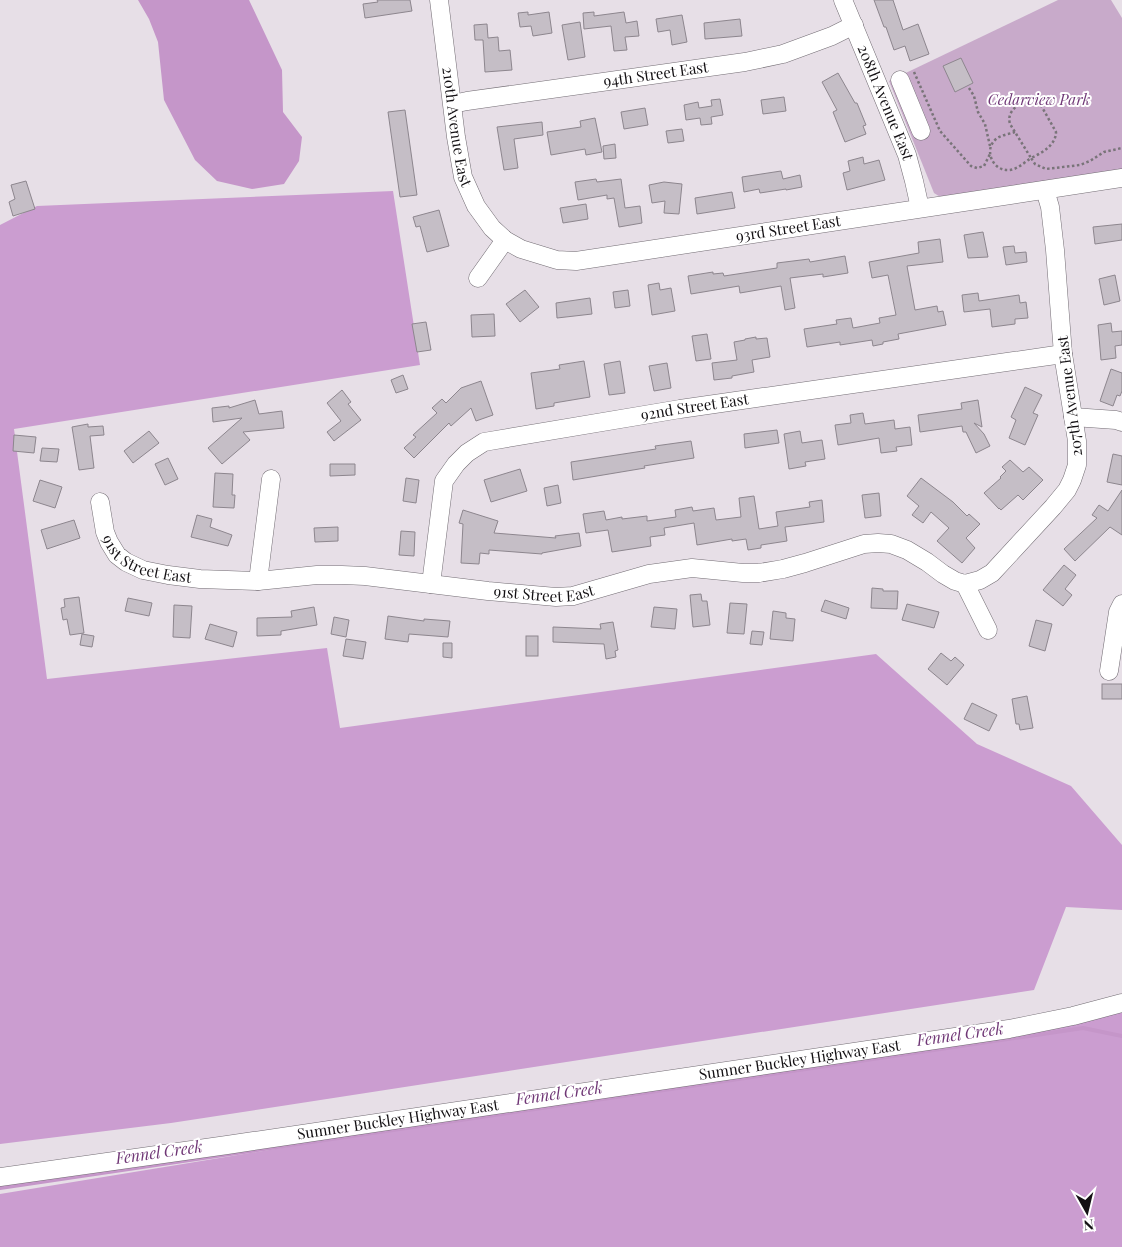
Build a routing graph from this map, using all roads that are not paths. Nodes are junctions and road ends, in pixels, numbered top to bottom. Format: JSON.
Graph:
{"nodes":[{"id":1,"x":439,"y":0,"type":"edge"},
{"id":2,"x":843,"y":0,"type":"edge"},
{"id":3,"x":854,"y":26,"type":"junction"},
{"id":4,"x":907,"y":76,"type":"road end"},
{"id":5,"x":453,"y":104,"type":"junction"},
{"id":6,"x":910,"y":105,"type":"junction"},
{"id":7,"x":889,"y":112,"type":"junction"},
{"id":8,"x":921,"y":131,"type":"dead end"},
{"id":9,"x":1122,"y":178,"type":"edge"},
{"id":10,"x":1045,"y":190,"type":"junction"},
{"id":11,"x":920,"y":208,"type":"junction"},
{"id":12,"x":505,"y":240,"type":"junction"},
{"id":13,"x":478,"y":278,"type":"dead end"},
{"id":14,"x":1064,"y":354,"type":"junction"},
{"id":15,"x":1073,"y":417,"type":"junction"},
{"id":16,"x":1122,"y":422,"type":"edge"},
{"id":17,"x":271,"y":479,"type":"dead end"},
{"id":18,"x":100,"y":502,"type":"dead end"},
{"id":19,"x":258,"y":581,"type":"junction"},
{"id":20,"x":431,"y":584,"type":"junction"},
{"id":21,"x":965,"y":584,"type":"junction"},
{"id":22,"x":1122,"y":604,"type":"edge"},
{"id":23,"x":988,"y":630,"type":"dead end"},
{"id":24,"x":1109,"y":671,"type":"dead end"},
{"id":25,"x":1122,"y":1003,"type":"edge"},
{"id":26,"x":0,"y":1176,"type":"edge"}],
"edges":[{"from":1,"to":5,"type":"street","name":"210th Avenue East"},
{"from":2,"to":3,"type":"street","name":"208th Avenue East"},
{"from":3,"to":5,"type":"street","name":"94th Street East"},
{"from":3,"to":7,"type":"street","name":"208th Avenue East"},
{"from":4,"to":6,"type":"street"},
{"from":5,"to":12,"type":"street","name":"210th Avenue East"},
{"from":6,"to":7,"type":"street"},
{"from":6,"to":8,"type":"street"},
{"from":7,"to":11,"type":"street","name":"208th Avenue East"},
{"from":9,"to":10,"type":"street","name":"93rd Street East"},
{"from":10,"to":11,"type":"street","name":"93rd Street East"},
{"from":10,"to":14,"type":"street","name":"207th Avenue East"},
{"from":11,"to":12,"type":"street","name":"93rd Street East"},
{"from":12,"to":13,"type":"street"},
{"from":14,"to":15,"type":"street","name":"207th Avenue East"},
{"from":14,"to":20,"type":"street","name":"92nd Street East"},
{"from":15,"to":16,"type":"street"},
{"from":15,"to":21,"type":"street","name":"207th Avenue East"},
{"from":17,"to":19,"type":"street"},
{"from":18,"to":19,"type":"street","name":"91st Street East"},
{"from":19,"to":20,"type":"street","name":"91st Street East"},
{"from":20,"to":21,"type":"street","name":"91st Street East"},
{"from":21,"to":23,"type":"street"},
{"from":22,"to":24,"type":"street"},
{"from":25,"to":26,"type":"street","name":"Sumner Buckley Highway East"}]}
